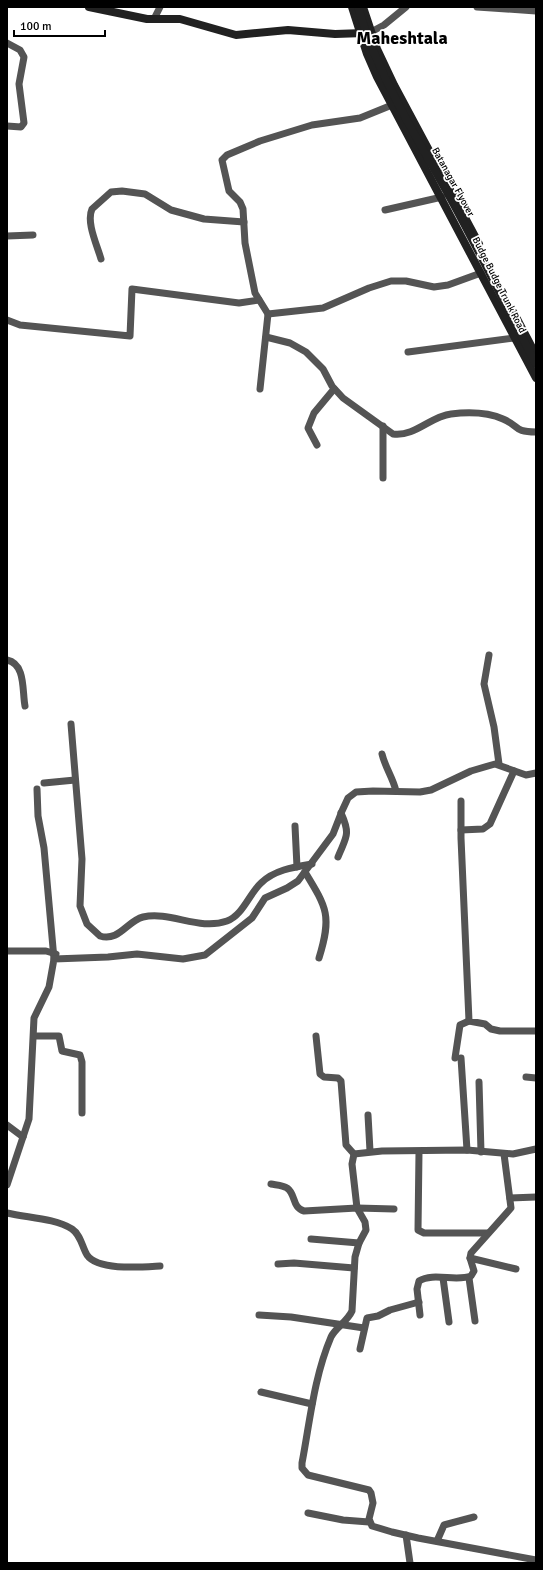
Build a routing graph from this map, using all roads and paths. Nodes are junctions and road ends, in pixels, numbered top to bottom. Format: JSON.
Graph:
{"nodes":[{"id":1,"x":89,"y":7,"type":"edge"},
{"id":2,"x":160,"y":7,"type":"edge"},
{"id":3,"x":352,"y":7,"type":"edge"},
{"id":4,"x":358,"y":7,"type":"edge"},
{"id":5,"x":363,"y":7,"type":"edge"},
{"id":6,"x":406,"y":7,"type":"edge"},
{"id":7,"x":477,"y":7,"type":"edge"},
{"id":8,"x":532,"y":10,"type":"edge"},
{"id":9,"x":154,"y":19,"type":"junction"},
{"id":10,"x":371,"y":32,"type":"junction"},
{"id":11,"x":359,"y":33,"type":"junction"},
{"id":12,"x":7,"y":44,"type":"edge"},
{"id":13,"x":392,"y":105,"type":"junction"},
{"id":14,"x":7,"y":126,"type":"edge"},
{"id":15,"x":442,"y":197,"type":"junction"},
{"id":16,"x":385,"y":210,"type":"dead end"},
{"id":17,"x":244,"y":222,"type":"junction"},
{"id":18,"x":33,"y":235,"type":"dead end"},
{"id":19,"x":7,"y":236,"type":"edge"},
{"id":20,"x":101,"y":258,"type":"dead end"},
{"id":21,"x":481,"y":273,"type":"junction"},
{"id":22,"x":259,"y":300,"type":"junction"},
{"id":23,"x":268,"y":314,"type":"junction"},
{"id":24,"x":7,"y":320,"type":"edge"},
{"id":25,"x":266,"y":336,"type":"junction"},
{"id":26,"x":514,"y":338,"type":"junction"},
{"id":27,"x":408,"y":352,"type":"dead end"},
{"id":28,"x":536,"y":355,"type":"edge"},
{"id":29,"x":536,"y":364,"type":"edge"},
{"id":30,"x":536,"y":378,"type":"edge"},
{"id":31,"x":260,"y":389,"type":"dead end"},
{"id":32,"x":334,"y":389,"type":"junction"},
{"id":33,"x":383,"y":426,"type":"junction"},
{"id":34,"x":536,"y":432,"type":"edge"},
{"id":35,"x":317,"y":445,"type":"dead end"},
{"id":36,"x":383,"y":478,"type":"dead end"},
{"id":37,"x":489,"y":655,"type":"dead end"},
{"id":38,"x":7,"y":660,"type":"edge"},
{"id":39,"x":25,"y":706,"type":"dead end"},
{"id":40,"x":71,"y":724,"type":"dead end"},
{"id":41,"x":382,"y":754,"type":"dead end"},
{"id":42,"x":499,"y":764,"type":"junction"},
{"id":43,"x":514,"y":771,"type":"junction"},
{"id":44,"x":536,"y":773,"type":"edge"},
{"id":45,"x":75,"y":780,"type":"junction"},
{"id":46,"x":44,"y":783,"type":"dead end"},
{"id":47,"x":37,"y":789,"type":"dead end"},
{"id":48,"x":396,"y":792,"type":"junction"},
{"id":49,"x":461,"y":801,"type":"dead end"},
{"id":50,"x":341,"y":813,"type":"junction"},
{"id":51,"x":295,"y":826,"type":"dead end"},
{"id":52,"x":461,"y":830,"type":"junction"},
{"id":53,"x":338,"y":857,"type":"dead end"},
{"id":54,"x":312,"y":864,"type":"junction"},
{"id":55,"x":297,"y":867,"type":"junction"},
{"id":56,"x":305,"y":872,"type":"junction"},
{"id":57,"x":7,"y":951,"type":"edge"},
{"id":58,"x":56,"y":956,"type":"junction"},
{"id":59,"x":318,"y":958,"type":"dead end"},
{"id":60,"x":469,"y":1021,"type":"junction"},
{"id":61,"x":536,"y":1031,"type":"edge"},
{"id":62,"x":34,"y":1036,"type":"junction"},
{"id":63,"x":316,"y":1036,"type":"dead end"},
{"id":64,"x":526,"y":1077,"type":"dead end"},
{"id":65,"x":536,"y":1078,"type":"edge"},
{"id":66,"x":479,"y":1082,"type":"dead end"},
{"id":67,"x":82,"y":1112,"type":"dead end"},
{"id":68,"x":368,"y":1114,"type":"dead end"},
{"id":69,"x":7,"y":1125,"type":"edge"},
{"id":70,"x":24,"y":1136,"type":"junction"},
{"id":71,"x":536,"y":1149,"type":"edge"},
{"id":72,"x":467,"y":1150,"type":"junction"},
{"id":73,"x":370,"y":1151,"type":"junction"},
{"id":74,"x":419,"y":1152,"type":"junction"},
{"id":75,"x":481,"y":1152,"type":"junction"},
{"id":76,"x":354,"y":1154,"type":"junction"},
{"id":77,"x":504,"y":1154,"type":"junction"},
{"id":78,"x":271,"y":1184,"type":"dead end"},
{"id":79,"x":7,"y":1185,"type":"edge"},
{"id":80,"x":536,"y":1197,"type":"edge"},
{"id":81,"x":510,"y":1198,"type":"junction"},
{"id":82,"x":357,"y":1208,"type":"junction"},
{"id":83,"x":394,"y":1209,"type":"dead end"},
{"id":84,"x":7,"y":1213,"type":"edge"},
{"id":85,"x":488,"y":1233,"type":"junction"},
{"id":86,"x":311,"y":1239,"type":"dead end"},
{"id":87,"x":359,"y":1243,"type":"junction"},
{"id":88,"x":470,"y":1258,"type":"junction"},
{"id":89,"x":278,"y":1264,"type":"dead end"},
{"id":90,"x":160,"y":1266,"type":"dead end"},
{"id":91,"x":354,"y":1268,"type":"junction"},
{"id":92,"x":516,"y":1269,"type":"dead end"},
{"id":93,"x":444,"y":1278,"type":"junction"},
{"id":94,"x":469,"y":1278,"type":"junction"},
{"id":95,"x":419,"y":1302,"type":"junction"},
{"id":96,"x":259,"y":1315,"type":"dead end"},
{"id":97,"x":420,"y":1315,"type":"dead end"},
{"id":98,"x":475,"y":1321,"type":"dead end"},
{"id":99,"x":449,"y":1322,"type":"dead end"},
{"id":100,"x":342,"y":1325,"type":"junction"},
{"id":101,"x":364,"y":1328,"type":"junction"},
{"id":102,"x":360,"y":1348,"type":"dead end"},
{"id":103,"x":262,"y":1392,"type":"dead end"},
{"id":104,"x":312,"y":1404,"type":"junction"},
{"id":105,"x":308,"y":1513,"type":"dead end"},
{"id":106,"x":474,"y":1518,"type":"dead end"},
{"id":107,"x":369,"y":1522,"type":"junction"},
{"id":108,"x":406,"y":1535,"type":"junction"},
{"id":109,"x":437,"y":1541,"type":"junction"},
{"id":110,"x":536,"y":1560,"type":"edge"},
{"id":111,"x":410,"y":1563,"type":"edge"}],
"edges":[{"from":1,"to":9,"type":"street"},
{"from":2,"to":9,"type":"street"},
{"from":3,"to":11,"type":"street","name":"Budge Budge Trunk Road"},
{"from":4,"to":29,"type":"street","name":"Batanagar Flyover","bridge":true},
{"from":5,"to":10,"type":"street","name":"Budge Budge Trunk Road"},
{"from":6,"to":10,"type":"street"},
{"from":7,"to":8,"type":"street"},
{"from":9,"to":11,"type":"street"},
{"from":10,"to":11,"type":"street"},
{"from":10,"to":28,"type":"street","name":"Budge Budge Trunk Road"},
{"from":11,"to":13,"type":"street","name":"Budge Budge Trunk Road"},
{"from":12,"to":14,"type":"street"},
{"from":13,"to":15,"type":"street","name":"Budge Budge Trunk Road"},
{"from":13,"to":17,"type":"street"},
{"from":15,"to":16,"type":"street"},
{"from":15,"to":21,"type":"street","name":"Budge Budge Trunk Road"},
{"from":17,"to":20,"type":"street"},
{"from":17,"to":22,"type":"street"},
{"from":18,"to":19,"type":"street"},
{"from":21,"to":23,"type":"street"},
{"from":21,"to":26,"type":"street","name":"Budge Budge Trunk Road"},
{"from":22,"to":23,"type":"street"},
{"from":22,"to":24,"type":"street"},
{"from":23,"to":25,"type":"street"},
{"from":25,"to":31,"type":"street"},
{"from":25,"to":32,"type":"street"},
{"from":26,"to":27,"type":"street"},
{"from":26,"to":30,"type":"street","name":"Budge Budge Trunk Road"},
{"from":32,"to":33,"type":"street"},
{"from":32,"to":35,"type":"street"},
{"from":33,"to":34,"type":"street"},
{"from":33,"to":36,"type":"street"},
{"from":37,"to":42,"type":"street"},
{"from":38,"to":39,"type":"street"},
{"from":40,"to":45,"type":"street"},
{"from":41,"to":48,"type":"street"},
{"from":42,"to":43,"type":"street"},
{"from":42,"to":48,"type":"street"},
{"from":43,"to":44,"type":"street"},
{"from":43,"to":52,"type":"street"},
{"from":45,"to":46,"type":"street"},
{"from":45,"to":55,"type":"street"},
{"from":47,"to":58,"type":"street"},
{"from":48,"to":50,"type":"street"},
{"from":49,"to":52,"type":"street"},
{"from":50,"to":53,"type":"street"},
{"from":50,"to":54,"type":"street"},
{"from":51,"to":55,"type":"street"},
{"from":52,"to":60,"type":"street"},
{"from":54,"to":55,"type":"street"},
{"from":54,"to":56,"type":"street"},
{"from":56,"to":58,"type":"street"},
{"from":56,"to":59,"type":"street"},
{"from":57,"to":58,"type":"street"},
{"from":58,"to":62,"type":"street"},
{"from":60,"to":61,"type":"street"},
{"from":60,"to":72,"type":"street"},
{"from":62,"to":67,"type":"street"},
{"from":62,"to":70,"type":"street"},
{"from":63,"to":76,"type":"street"},
{"from":64,"to":65,"type":"street"},
{"from":66,"to":75,"type":"street"},
{"from":68,"to":73,"type":"street"},
{"from":69,"to":70,"type":"street"},
{"from":70,"to":79,"type":"street"},
{"from":71,"to":77,"type":"street"},
{"from":72,"to":74,"type":"street"},
{"from":72,"to":75,"type":"street"},
{"from":73,"to":74,"type":"street"},
{"from":73,"to":76,"type":"street"},
{"from":74,"to":85,"type":"street"},
{"from":75,"to":77,"type":"street"},
{"from":76,"to":82,"type":"street"},
{"from":77,"to":81,"type":"street"},
{"from":78,"to":82,"type":"street"},
{"from":80,"to":81,"type":"street"},
{"from":81,"to":85,"type":"street"},
{"from":82,"to":83,"type":"street"},
{"from":82,"to":87,"type":"street"},
{"from":84,"to":90,"type":"street"},
{"from":85,"to":88,"type":"street"},
{"from":86,"to":87,"type":"street"},
{"from":87,"to":91,"type":"street"},
{"from":88,"to":92,"type":"street"},
{"from":88,"to":94,"type":"street"},
{"from":89,"to":91,"type":"street"},
{"from":91,"to":100,"type":"street"},
{"from":93,"to":94,"type":"street"},
{"from":93,"to":95,"type":"street"},
{"from":93,"to":99,"type":"street"},
{"from":94,"to":98,"type":"street"},
{"from":95,"to":97,"type":"street"},
{"from":95,"to":101,"type":"street"},
{"from":96,"to":100,"type":"street"},
{"from":100,"to":101,"type":"street"},
{"from":100,"to":104,"type":"street"},
{"from":101,"to":102,"type":"street"},
{"from":103,"to":104,"type":"street"},
{"from":104,"to":107,"type":"street"},
{"from":105,"to":107,"type":"street"},
{"from":106,"to":109,"type":"street"},
{"from":107,"to":108,"type":"street"},
{"from":108,"to":109,"type":"street"},
{"from":108,"to":111,"type":"street"},
{"from":109,"to":110,"type":"street"}]}
